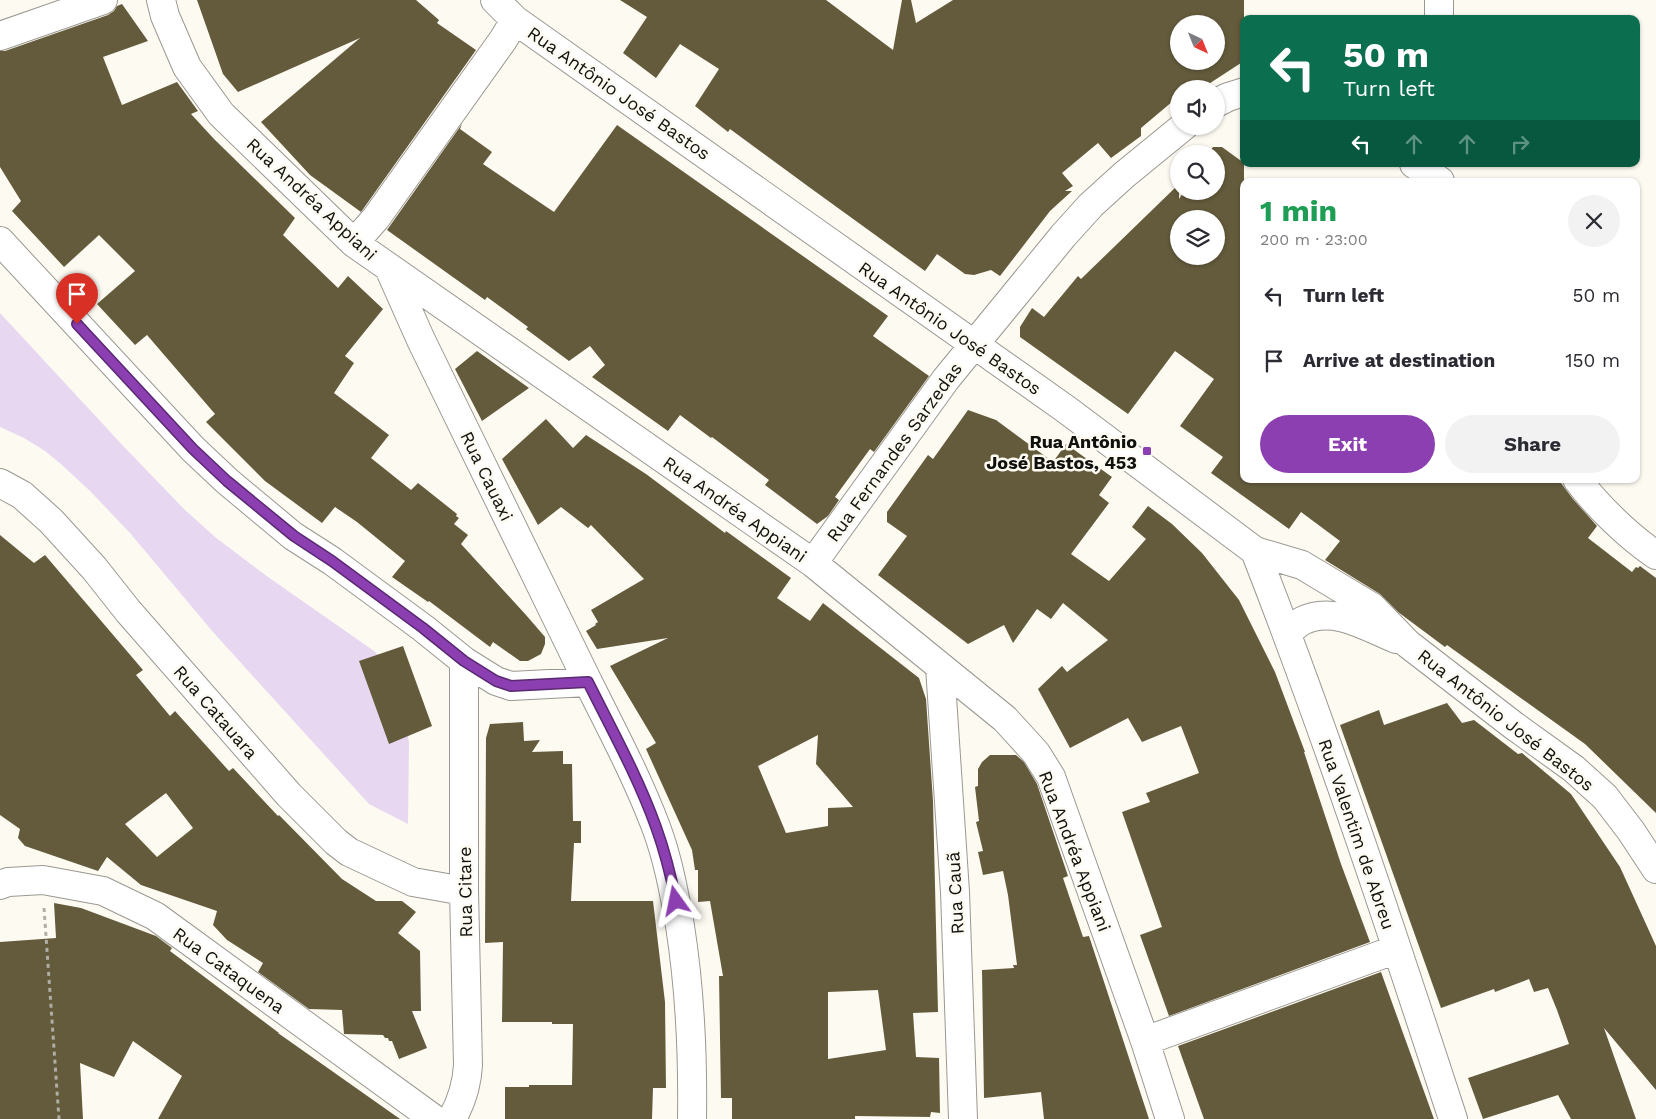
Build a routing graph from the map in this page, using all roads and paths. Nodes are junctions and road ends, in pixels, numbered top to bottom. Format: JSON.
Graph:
{"nodes":[{"id":1,"x":103,"y":0,"type":"edge"},
{"id":2,"x":161,"y":0,"type":"edge"},
{"id":3,"x":495,"y":0,"type":"edge"},
{"id":4,"x":1439,"y":0,"type":"edge"},
{"id":5,"x":1439,"y":15,"type":"edge"},
{"id":6,"x":515,"y":20,"type":"junction"},
{"id":7,"x":0,"y":36,"type":"edge"},
{"id":8,"x":1240,"y":93,"type":"edge"},
{"id":9,"x":1225,"y":98,"type":"edge"},
{"id":10,"x":1173,"y":135,"type":"edge"},
{"id":11,"x":1419,"y":167,"type":"edge"},
{"id":12,"x":1436,"y":178,"type":"edge"},
{"id":13,"x":0,"y":241,"type":"edge"},
{"id":14,"x":354,"y":242,"type":"junction"},
{"id":15,"x":389,"y":268,"type":"junction"},
{"id":16,"x":974,"y":345,"type":"junction"},
{"id":17,"x":0,"y":483,"type":"edge"},
{"id":18,"x":1580,"y":483,"type":"edge"},
{"id":19,"x":1255,"y":551,"type":"junction"},
{"id":20,"x":1656,"y":555,"type":"edge"},
{"id":21,"x":813,"y":563,"type":"junction"},
{"id":22,"x":1287,"y":633,"type":"junction"},
{"id":23,"x":1408,"y":644,"type":"junction"},
{"id":24,"x":464,"y":661,"type":"junction"},
{"id":25,"x":940,"y":666,"type":"junction"},
{"id":26,"x":588,"y":682,"type":"junction"},
{"id":27,"x":1656,"y":869,"type":"edge"},
{"id":28,"x":3,"y":876,"type":"edge"},
{"id":29,"x":42,"y":880,"type":"junction"},
{"id":30,"x":464,"y":891,"type":"junction"},
{"id":31,"x":1397,"y":949,"type":"junction"},
{"id":32,"x":1145,"y":1041,"type":"junction"},
{"id":33,"x":59,"y":1119,"type":"edge"},
{"id":34,"x":434,"y":1119,"type":"edge"},
{"id":35,"x":452,"y":1119,"type":"edge"},
{"id":36,"x":692,"y":1119,"type":"edge"},
{"id":37,"x":963,"y":1119,"type":"edge"},
{"id":38,"x":1170,"y":1119,"type":"edge"},
{"id":39,"x":1453,"y":1119,"type":"edge"}],
"edges":[{"from":1,"to":7,"type":"street"},
{"from":2,"to":14,"type":"street","name":"Rua Andréa Appiani"},
{"from":3,"to":6,"type":"street","name":"Rua Antônio José Bastos"},
{"from":4,"to":5,"type":"street"},
{"from":6,"to":14,"type":"street"},
{"from":6,"to":16,"type":"street","name":"Rua Antônio José Bastos"},
{"from":8,"to":9,"type":"street"},
{"from":10,"to":16,"type":"street","name":"Rua Fernandes Sarzedas"},
{"from":11,"to":12,"type":"street"},
{"from":13,"to":24,"type":"street"},
{"from":14,"to":15,"type":"street","name":"Rua Andréa Appiani"},
{"from":15,"to":21,"type":"street","name":"Rua Andréa Appiani"},
{"from":15,"to":26,"type":"street","name":"Rua Cauaxi"},
{"from":16,"to":19,"type":"street","name":"Rua Antônio José Bastos"},
{"from":16,"to":21,"type":"street","name":"Rua Fernandes Sarzedas"},
{"from":17,"to":30,"type":"street","name":"Rua Catauara"},
{"from":18,"to":20,"type":"street"},
{"from":19,"to":22,"type":"street","name":"Rua Valentim de Abreu"},
{"from":19,"to":23,"type":"street","name":"Rua Antônio José Bastos"},
{"from":21,"to":25,"type":"street","name":"Rua Andréa Appiani"},
{"from":22,"to":23,"type":"street","name":"Rua Antônio José Bastos"},
{"from":22,"to":31,"type":"street","name":"Rua Valentim de Abreu"},
{"from":23,"to":27,"type":"street","name":"Rua Antônio José Bastos"},
{"from":24,"to":26,"type":"street"},
{"from":24,"to":30,"type":"street","name":"Rua Citare"},
{"from":25,"to":32,"type":"street","name":"Rua Andréa Appiani"},
{"from":25,"to":37,"type":"street","name":"Rua Cauã"},
{"from":26,"to":36,"type":"street","name":"Rua Cauaxi"},
{"from":28,"to":29,"type":"street","name":"Rua Cataquena"},
{"from":29,"to":33,"type":"path"},
{"from":29,"to":34,"type":"street","name":"Rua Cataquena"},
{"from":30,"to":35,"type":"street","name":"Rua Citare"},
{"from":31,"to":32,"type":"street"},
{"from":31,"to":39,"type":"street","name":"Rua Valentim de Abreu"},
{"from":32,"to":38,"type":"street","name":"Rua Andréa Appiani"}]}
